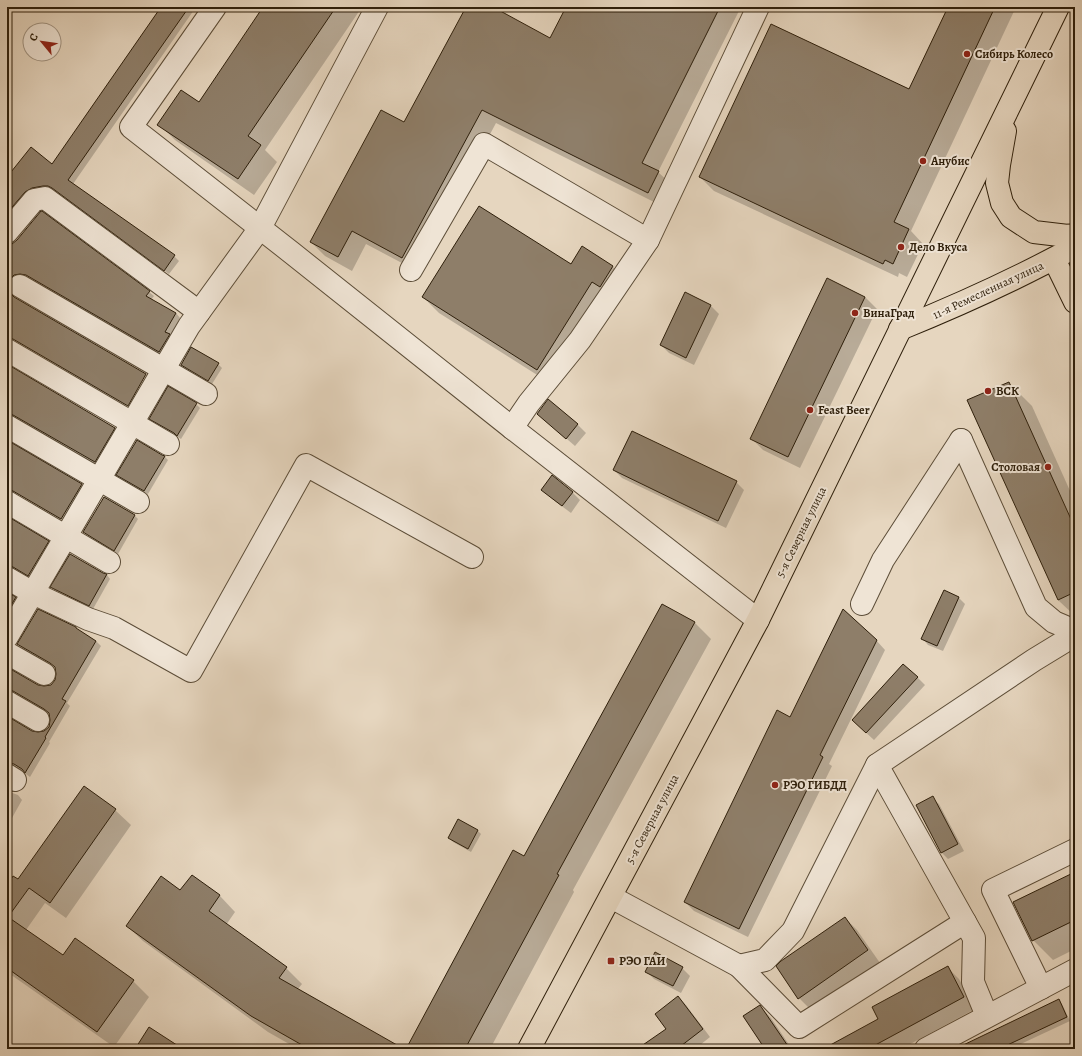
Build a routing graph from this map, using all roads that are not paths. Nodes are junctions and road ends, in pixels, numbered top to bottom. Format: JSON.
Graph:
{"nodes":[{"id":1,"x":215,"y":7,"type":"edge"},
{"id":2,"x":377,"y":7,"type":"edge"},
{"id":3,"x":758,"y":7,"type":"edge"},
{"id":4,"x":1058,"y":7,"type":"edge"},
{"id":5,"x":1011,"y":102,"type":"junction"},
{"id":6,"x":260,"y":228,"type":"junction"},
{"id":7,"x":7,"y":232,"type":"edge"},
{"id":8,"x":1075,"y":235,"type":"edge"},
{"id":9,"x":648,"y":240,"type":"junction"},
{"id":10,"x":1075,"y":247,"type":"edge"},
{"id":11,"x":1054,"y":258,"type":"junction"},
{"id":12,"x":411,"y":270,"type":"dead end"},
{"id":13,"x":20,"y":286,"type":"dead end"},
{"id":14,"x":1075,"y":302,"type":"edge"},
{"id":15,"x":199,"y":312,"type":"junction"},
{"id":16,"x":900,"y":329,"type":"junction"},
{"id":17,"x":7,"y":350,"type":"edge"},
{"id":18,"x":163,"y":369,"type":"junction"},
{"id":19,"x":206,"y":394,"type":"dead end"},
{"id":20,"x":132,"y":423,"type":"junction"},
{"id":21,"x":7,"y":426,"type":"edge"},
{"id":22,"x":512,"y":428,"type":"junction"},
{"id":23,"x":168,"y":444,"type":"dead end"},
{"id":24,"x":99,"y":480,"type":"junction"},
{"id":25,"x":7,"y":502,"type":"edge"},
{"id":26,"x":138,"y":502,"type":"dead end"},
{"id":27,"x":66,"y":537,"type":"junction"},
{"id":28,"x":472,"y":557,"type":"dead end"},
{"id":29,"x":109,"y":562,"type":"dead end"},
{"id":30,"x":7,"y":578,"type":"edge"},
{"id":31,"x":33,"y":593,"type":"junction"},
{"id":32,"x":862,"y":604,"type":"dead end"},
{"id":33,"x":758,"y":620,"type":"junction"},
{"id":34,"x":1075,"y":630,"type":"edge"},
{"id":35,"x":1075,"y":635,"type":"edge"},
{"id":36,"x":7,"y":638,"type":"edge"},
{"id":37,"x":7,"y":653,"type":"edge"},
{"id":38,"x":44,"y":674,"type":"dead end"},
{"id":39,"x":7,"y":702,"type":"edge"},
{"id":40,"x":38,"y":720,"type":"dead end"},
{"id":41,"x":877,"y":765,"type":"junction"},
{"id":42,"x":1075,"y":850,"type":"edge"},
{"id":43,"x":611,"y":896,"type":"junction"},
{"id":44,"x":966,"y":922,"type":"junction"},
{"id":45,"x":739,"y":966,"type":"junction"},
{"id":46,"x":1075,"y":970,"type":"edge"},
{"id":47,"x":1041,"y":988,"type":"junction"},
{"id":48,"x":987,"y":1016,"type":"junction"},
{"id":49,"x":529,"y":1049,"type":"edge"},
{"id":50,"x":926,"y":1049,"type":"edge"}],
"edges":[{"from":1,"to":6,"type":"street"},
{"from":2,"to":6,"type":"street"},
{"from":3,"to":9,"type":"street"},
{"from":4,"to":5,"type":"main road","name":"5-я Северная улица"},
{"from":5,"to":8,"type":"main road"},
{"from":5,"to":16,"type":"main road","name":"5-я Северная улица"},
{"from":6,"to":15,"type":"street"},
{"from":6,"to":22,"type":"street"},
{"from":7,"to":15,"type":"street"},
{"from":9,"to":12,"type":"street"},
{"from":9,"to":22,"type":"street"},
{"from":10,"to":11,"type":"main road","name":"11-я Ремесленная улица"},
{"from":11,"to":14,"type":"main road"},
{"from":11,"to":16,"type":"main road","name":"11-я Ремесленная улица"},
{"from":13,"to":18,"type":"street"},
{"from":15,"to":18,"type":"street"},
{"from":16,"to":33,"type":"main road","name":"5-я Северная улица"},
{"from":17,"to":20,"type":"street"},
{"from":18,"to":19,"type":"street"},
{"from":18,"to":20,"type":"street"},
{"from":20,"to":23,"type":"street"},
{"from":20,"to":24,"type":"street"},
{"from":21,"to":24,"type":"street"},
{"from":22,"to":33,"type":"street"},
{"from":24,"to":26,"type":"street"},
{"from":24,"to":27,"type":"street"},
{"from":25,"to":27,"type":"street"},
{"from":27,"to":29,"type":"street"},
{"from":27,"to":31,"type":"street"},
{"from":28,"to":31,"type":"street"},
{"from":30,"to":31,"type":"street"},
{"from":31,"to":36,"type":"street"},
{"from":32,"to":34,"type":"street"},
{"from":33,"to":43,"type":"main road","name":"5-я Северная улица"},
{"from":35,"to":41,"type":"street"},
{"from":37,"to":38,"type":"street"},
{"from":39,"to":40,"type":"street"},
{"from":41,"to":44,"type":"street"},
{"from":41,"to":45,"type":"street"},
{"from":42,"to":47,"type":"street"},
{"from":43,"to":45,"type":"street"},
{"from":43,"to":49,"type":"main road","name":"5-я Северная улица"},
{"from":44,"to":45,"type":"street"},
{"from":44,"to":48,"type":"street"},
{"from":46,"to":47,"type":"street"},
{"from":47,"to":48,"type":"street"},
{"from":48,"to":50,"type":"street"}]}
